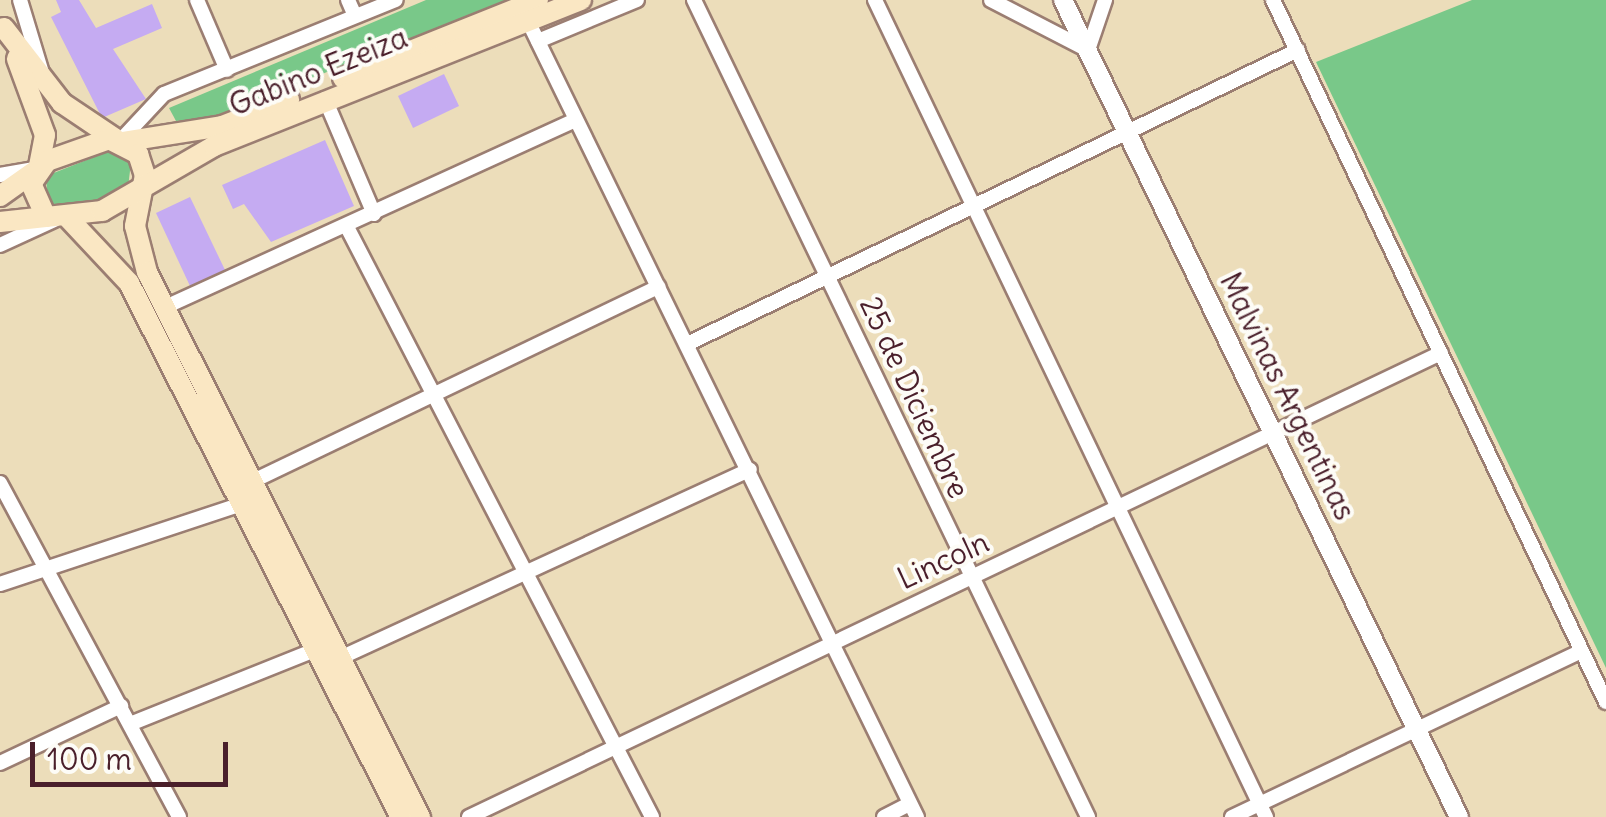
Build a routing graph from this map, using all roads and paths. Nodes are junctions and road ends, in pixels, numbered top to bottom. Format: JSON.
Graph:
{"nodes":[{"id":1,"x":20,"y":0,"type":"edge"},
{"id":2,"x":198,"y":0,"type":"edge"},
{"id":3,"x":348,"y":0,"type":"edge"},
{"id":4,"x":396,"y":0,"type":"edge"},
{"id":5,"x":538,"y":0,"type":"edge"},
{"id":6,"x":581,"y":0,"type":"edge"},
{"id":7,"x":637,"y":0,"type":"edge"},
{"id":8,"x":694,"y":0,"type":"edge"},
{"id":9,"x":875,"y":0,"type":"edge"},
{"id":10,"x":992,"y":0,"type":"edge"},
{"id":11,"x":1064,"y":0,"type":"edge"},
{"id":12,"x":1104,"y":0,"type":"edge"},
{"id":13,"x":1273,"y":0,"type":"edge"},
{"id":14,"x":355,"y":16,"type":"junction"},
{"id":15,"x":1,"y":29,"type":"edge"},
{"id":16,"x":533,"y":31,"type":"junction"},
{"id":17,"x":1088,"y":50,"type":"junction"},
{"id":18,"x":1298,"y":50,"type":"junction"},
{"id":19,"x":227,"y":70,"type":"junction"},
{"id":20,"x":42,"y":79,"type":"junction"},
{"id":21,"x":326,"y":99,"type":"junction"},
{"id":22,"x":575,"y":120,"type":"junction"},
{"id":23,"x":1128,"y":132,"type":"junction"},
{"id":24,"x":120,"y":141,"type":"junction"},
{"id":25,"x":37,"y":168,"type":"junction"},
{"id":26,"x":0,"y":175,"type":"edge"},
{"id":27,"x":140,"y":191,"type":"junction"},
{"id":28,"x":0,"y":196,"type":"edge"},
{"id":29,"x":976,"y":205,"type":"junction"},
{"id":30,"x":374,"y":214,"type":"junction"},
{"id":31,"x":57,"y":218,"type":"junction"},
{"id":32,"x":0,"y":222,"type":"edge"},
{"id":33,"x":347,"y":227,"type":"junction"},
{"id":34,"x":0,"y":245,"type":"edge"},
{"id":35,"x":828,"y":276,"type":"junction"},
{"id":36,"x":658,"y":287,"type":"junction"},
{"id":37,"x":163,"y":308,"type":"junction"},
{"id":38,"x":687,"y":344,"type":"junction"},
{"id":39,"x":1441,"y":353,"type":"junction"},
{"id":40,"x":434,"y":396,"type":"junction"},
{"id":41,"x":1276,"y":432,"type":"junction"},
{"id":42,"x":750,"y":469,"type":"junction"},
{"id":43,"x":0,"y":482,"type":"edge"},
{"id":44,"x":246,"y":494,"type":"junction"},
{"id":45,"x":1120,"y":507,"type":"junction"},
{"id":46,"x":41,"y":568,"type":"junction"},
{"id":47,"x":527,"y":573,"type":"junction"},
{"id":48,"x":970,"y":578,"type":"junction"},
{"id":49,"x":0,"y":584,"type":"edge"},
{"id":50,"x":833,"y":642,"type":"junction"},
{"id":51,"x":315,"y":650,"type":"junction"},
{"id":52,"x":1582,"y":651,"type":"junction"},
{"id":53,"x":340,"y":658,"type":"junction"},
{"id":54,"x":1606,"y":702,"type":"edge"},
{"id":55,"x":120,"y":706,"type":"junction"},
{"id":56,"x":130,"y":724,"type":"junction"},
{"id":57,"x":1417,"y":729,"type":"junction"},
{"id":58,"x":615,"y":743,"type":"junction"},
{"id":59,"x":0,"y":763,"type":"edge"},
{"id":60,"x":914,"y":810,"type":"edge"},
{"id":61,"x":1263,"y":811,"type":"edge"},
{"id":62,"x":180,"y":817,"type":"edge"},
{"id":63,"x":401,"y":817,"type":"edge"},
{"id":64,"x":420,"y":817,"type":"edge"},
{"id":65,"x":469,"y":817,"type":"edge"},
{"id":66,"x":652,"y":817,"type":"edge"},
{"id":67,"x":884,"y":817,"type":"edge"},
{"id":68,"x":1088,"y":817,"type":"edge"},
{"id":69,"x":1232,"y":817,"type":"edge"},
{"id":70,"x":1459,"y":817,"type":"edge"}],
"edges":[{"from":1,"to":20,"type":"street"},
{"from":2,"to":19,"type":"street"},
{"from":3,"to":14,"type":"street"},
{"from":4,"to":14,"type":"street"},
{"from":5,"to":24,"type":"main road","name":"Gabino Ezeiza"},
{"from":6,"to":16,"type":"main road","name":"Gabino Ezeiza"},
{"from":7,"to":16,"type":"street"},
{"from":8,"to":35,"type":"street","name":"25 de Diciembre"},
{"from":9,"to":29,"type":"street"},
{"from":10,"to":17,"type":"street"},
{"from":11,"to":17,"type":"street","name":"Malvinas Argentinas"},
{"from":12,"to":17,"type":"street"},
{"from":13,"to":18,"type":"street"},
{"from":14,"to":19,"type":"street"},
{"from":15,"to":20,"type":"main road"},
{"from":15,"to":25,"type":"main road"},
{"from":16,"to":21,"type":"main road","name":"Gabino Ezeiza"},
{"from":16,"to":22,"type":"street"},
{"from":17,"to":23,"type":"street","name":"Malvinas Argentinas"},
{"from":18,"to":23,"type":"street"},
{"from":18,"to":39,"type":"street"},
{"from":19,"to":24,"type":"street"},
{"from":20,"to":24,"type":"main road"},
{"from":21,"to":27,"type":"main road","name":"Gabino Ezeiza"},
{"from":21,"to":30,"type":"street"},
{"from":22,"to":30,"type":"street"},
{"from":22,"to":36,"type":"street"},
{"from":23,"to":29,"type":"street"},
{"from":23,"to":41,"type":"street","name":"Malvinas Argentinas"},
{"from":24,"to":25,"type":"main road","name":"Gabino Ezeiza"},
{"from":24,"to":27,"type":"main road"},
{"from":25,"to":26,"type":"street"},
{"from":25,"to":28,"type":"main road","name":"Gabino Ezeiza"},
{"from":25,"to":31,"type":"main road"},
{"from":27,"to":31,"type":"main road","name":"Gabino Ezeiza"},
{"from":27,"to":37,"type":"main road"},
{"from":29,"to":35,"type":"street"},
{"from":29,"to":45,"type":"street"},
{"from":30,"to":33,"type":"street"},
{"from":31,"to":32,"type":"main road","name":"Gabino Ezeiza"},
{"from":31,"to":34,"type":"street"},
{"from":31,"to":44,"type":"main road"},
{"from":33,"to":37,"type":"street"},
{"from":33,"to":40,"type":"street"},
{"from":35,"to":38,"type":"street"},
{"from":35,"to":48,"type":"street","name":"25 de Diciembre"},
{"from":36,"to":38,"type":"street"},
{"from":36,"to":40,"type":"street"},
{"from":37,"to":44,"type":"main road"},
{"from":38,"to":42,"type":"street"},
{"from":39,"to":41,"type":"street","name":"Lincoln"},
{"from":39,"to":52,"type":"street"},
{"from":40,"to":44,"type":"street"},
{"from":40,"to":47,"type":"street"},
{"from":41,"to":45,"type":"street","name":"Lincoln"},
{"from":41,"to":57,"type":"street","name":"Malvinas Argentinas"},
{"from":42,"to":47,"type":"street"},
{"from":42,"to":50,"type":"street"},
{"from":43,"to":46,"type":"street"},
{"from":44,"to":46,"type":"street"},
{"from":44,"to":51,"type":"main road"},
{"from":44,"to":53,"type":"main road"},
{"from":45,"to":48,"type":"street","name":"Lincoln"},
{"from":45,"to":61,"type":"street"},
{"from":46,"to":49,"type":"street"},
{"from":46,"to":55,"type":"street"},
{"from":47,"to":53,"type":"street"},
{"from":47,"to":58,"type":"street"},
{"from":48,"to":50,"type":"street","name":"Lincoln"},
{"from":48,"to":68,"type":"street","name":"25 de Diciembre"},
{"from":50,"to":58,"type":"street","name":"Lincoln"},
{"from":50,"to":60,"type":"street"},
{"from":51,"to":56,"type":"street"},
{"from":51,"to":63,"type":"main road"},
{"from":52,"to":54,"type":"street"},
{"from":52,"to":57,"type":"street"},
{"from":53,"to":64,"type":"main road"},
{"from":55,"to":56,"type":"street"},
{"from":55,"to":59,"type":"street"},
{"from":56,"to":62,"type":"street"},
{"from":57,"to":61,"type":"street"},
{"from":57,"to":70,"type":"street","name":"Malvinas Argentinas"},
{"from":58,"to":65,"type":"street","name":"Lincoln"},
{"from":58,"to":66,"type":"street"},
{"from":60,"to":67,"type":"street"},
{"from":61,"to":69,"type":"street"}]}
